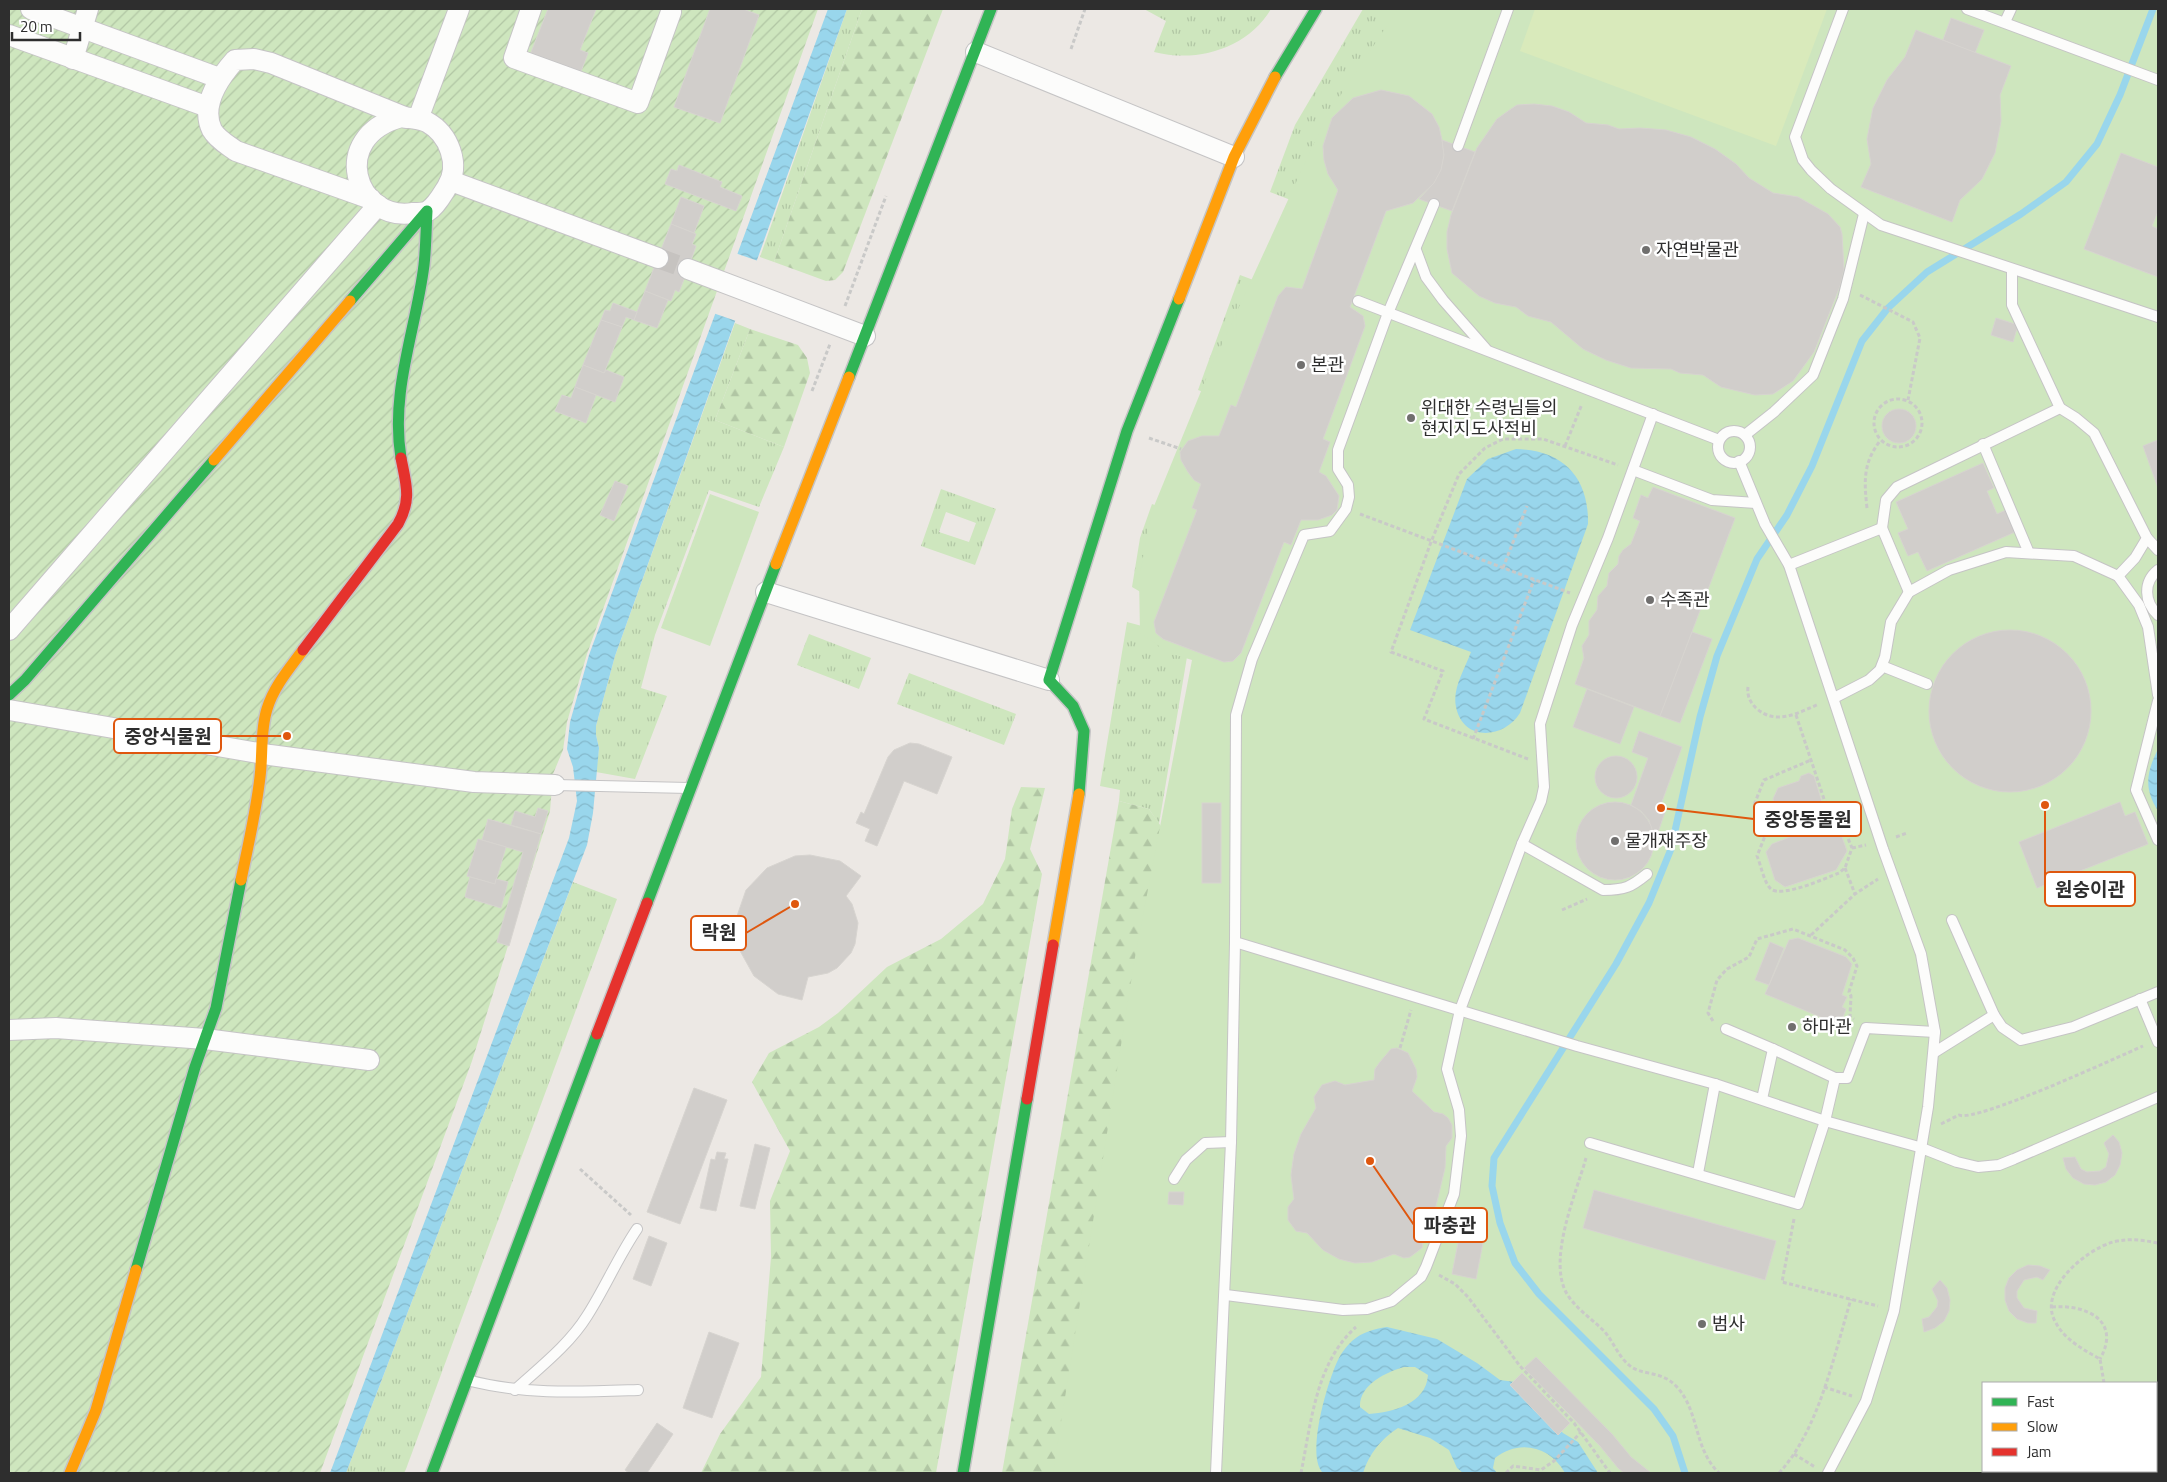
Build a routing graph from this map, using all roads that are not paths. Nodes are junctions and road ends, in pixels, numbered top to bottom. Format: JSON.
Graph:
{"nodes":[{"id":1,"x":31,"y":9,"type":"edge"},
{"id":2,"x":459,"y":9,"type":"edge"},
{"id":3,"x":531,"y":9,"type":"edge"},
{"id":4,"x":991,"y":9,"type":"edge"},
{"id":5,"x":1316,"y":9,"type":"edge"},
{"id":6,"x":1508,"y":9,"type":"edge"},
{"id":7,"x":1843,"y":9,"type":"edge"},
{"id":8,"x":1968,"y":9,"type":"edge"},
{"id":9,"x":2010,"y":9,"type":"edge"},
{"id":10,"x":671,"y":12,"type":"dead end"},
{"id":11,"x":85,"y":18,"type":"edge"},
{"id":12,"x":2005,"y":22,"type":"junction"},
{"id":13,"x":9,"y":35,"type":"edge"},
{"id":14,"x":976,"y":52,"type":"junction"},
{"id":15,"x":73,"y":58,"type":"junction"},
{"id":16,"x":219,"y":78,"type":"junction"},
{"id":17,"x":2158,"y":80,"type":"edge"},
{"id":18,"x":208,"y":107,"type":"junction"},
{"id":19,"x":412,"y":118,"type":"junction"},
{"id":20,"x":1458,"y":146,"type":"dead end"},
{"id":21,"x":1234,"y":157,"type":"junction"},
{"id":22,"x":451,"y":181,"type":"junction"},
{"id":23,"x":374,"y":202,"type":"junction"},
{"id":24,"x":1434,"y":204,"type":"dead end"},
{"id":25,"x":427,"y":211,"type":"junction"},
{"id":26,"x":1864,"y":214,"type":"junction"},
{"id":27,"x":1416,"y":250,"type":"junction"},
{"id":28,"x":658,"y":258,"type":"tunnel mouth"},
{"id":29,"x":688,"y":269,"type":"tunnel mouth"},
{"id":30,"x":2012,"y":269,"type":"junction"},
{"id":31,"x":1358,"y":301,"type":"dead end"},
{"id":32,"x":1388,"y":313,"type":"junction"},
{"id":33,"x":2158,"y":317,"type":"edge"},
{"id":34,"x":865,"y":336,"type":"junction"},
{"id":35,"x":1486,"y":350,"type":"junction"},
{"id":36,"x":2060,"y":408,"type":"junction"},
{"id":37,"x":1653,"y":414,"type":"junction"},
{"id":38,"x":1745,"y":435,"type":"junction"},
{"id":39,"x":1719,"y":440,"type":"junction"},
{"id":40,"x":1983,"y":444,"type":"junction"},
{"id":41,"x":1739,"y":461,"type":"junction"},
{"id":42,"x":1633,"y":470,"type":"junction"},
{"id":43,"x":1756,"y":503,"type":"junction"},
{"id":44,"x":1882,"y":528,"type":"junction"},
{"id":45,"x":2147,"y":538,"type":"junction"},
{"id":46,"x":2158,"y":550,"type":"edge"},
{"id":47,"x":2029,"y":553,"type":"junction"},
{"id":48,"x":1789,"y":565,"type":"junction"},
{"id":49,"x":2158,"y":570,"type":"edge"},
{"id":50,"x":2118,"y":576,"type":"junction"},
{"id":51,"x":766,"y":592,"type":"junction"},
{"id":52,"x":1909,"y":592,"type":"junction"},
{"id":53,"x":2144,"y":603,"type":"junction"},
{"id":54,"x":2158,"y":615,"type":"edge"},
{"id":55,"x":9,"y":630,"type":"edge"},
{"id":56,"x":1882,"y":666,"type":"junction"},
{"id":57,"x":1049,"y":680,"type":"junction"},
{"id":58,"x":1927,"y":684,"type":"dead end"},
{"id":59,"x":9,"y":695,"type":"edge"},
{"id":60,"x":2158,"y":695,"type":"edge"},
{"id":61,"x":1834,"y":698,"type":"junction"},
{"id":62,"x":2158,"y":700,"type":"edge"},
{"id":63,"x":9,"y":710,"type":"edge"},
{"id":64,"x":263,"y":754,"type":"junction"},
{"id":65,"x":555,"y":785,"type":"joint"},
{"id":66,"x":690,"y":788,"type":"junction"},
{"id":67,"x":2158,"y":840,"type":"edge"},
{"id":68,"x":1522,"y":844,"type":"junction"},
{"id":69,"x":1647,"y":874,"type":"dead end"},
{"id":70,"x":1952,"y":920,"type":"dead end"},
{"id":71,"x":1235,"y":942,"type":"junction"},
{"id":72,"x":2158,"y":992,"type":"edge"},
{"id":73,"x":2140,"y":999,"type":"junction"},
{"id":74,"x":1460,"y":1010,"type":"junction"},
{"id":75,"x":1994,"y":1015,"type":"junction"},
{"id":76,"x":1726,"y":1029,"type":"road end"},
{"id":77,"x":9,"y":1030,"type":"edge"},
{"id":78,"x":1936,"y":1032,"type":"junction"},
{"id":79,"x":205,"y":1039,"type":"junction"},
{"id":80,"x":2158,"y":1041,"type":"edge"},
{"id":81,"x":1773,"y":1049,"type":"junction"},
{"id":82,"x":1935,"y":1052,"type":"junction"},
{"id":83,"x":369,"y":1060,"type":"dead end"},
{"id":84,"x":1836,"y":1078,"type":"junction"},
{"id":85,"x":1715,"y":1084,"type":"junction"},
{"id":86,"x":2158,"y":1097,"type":"edge"},
{"id":87,"x":1762,"y":1099,"type":"junction"},
{"id":88,"x":1825,"y":1120,"type":"junction"},
{"id":89,"x":1231,"y":1142,"type":"junction"},
{"id":90,"x":1590,"y":1143,"type":"dead end"},
{"id":91,"x":1919,"y":1147,"type":"junction"},
{"id":92,"x":1698,"y":1173,"type":"junction"},
{"id":93,"x":1174,"y":1179,"type":"dead end"},
{"id":94,"x":637,"y":1230,"type":"road end"},
{"id":95,"x":1226,"y":1295,"type":"junction"},
{"id":96,"x":466,"y":1380,"type":"junction"},
{"id":97,"x":514,"y":1390,"type":"junction"},
{"id":98,"x":638,"y":1390,"type":"dead end"},
{"id":99,"x":2072,"y":1472,"type":"edge"},
{"id":100,"x":70,"y":1473,"type":"edge"},
{"id":101,"x":432,"y":1473,"type":"edge"},
{"id":102,"x":963,"y":1473,"type":"edge"},
{"id":103,"x":1216,"y":1473,"type":"edge"},
{"id":104,"x":1828,"y":1473,"type":"edge"},
{"id":105,"x":2041,"y":1473,"type":"edge"},
{"id":106,"x":2085,"y":1473,"type":"edge"}],
"edges":[{"from":1,"to":11,"type":"street"},
{"from":2,"to":19,"type":"street"},
{"from":3,"to":10,"type":"street"},
{"from":4,"to":14,"type":"street"},
{"from":5,"to":21,"type":"street"},
{"from":6,"to":20,"type":"lane"},
{"from":7,"to":26,"type":"lane"},
{"from":8,"to":12,"type":"lane"},
{"from":9,"to":12,"type":"lane"},
{"from":11,"to":15,"type":"street"},
{"from":11,"to":16,"type":"street"},
{"from":12,"to":17,"type":"lane"},
{"from":13,"to":15,"type":"street"},
{"from":14,"to":21,"type":"street"},
{"from":14,"to":34,"type":"street"},
{"from":15,"to":18,"type":"street"},
{"from":16,"to":18,"type":"street"},
{"from":16,"to":19,"type":"street"},
{"from":18,"to":23,"type":"street"},
{"from":19,"to":22,"type":"street"},
{"from":19,"to":23,"type":"street"},
{"from":21,"to":57,"type":"street"},
{"from":22,"to":25,"type":"street"},
{"from":22,"to":28,"type":"street"},
{"from":23,"to":25,"type":"street"},
{"from":23,"to":55,"type":"street"},
{"from":24,"to":27,"type":"lane"},
{"from":25,"to":59,"type":"street"},
{"from":25,"to":64,"type":"street"},
{"from":26,"to":30,"type":"lane"},
{"from":26,"to":38,"type":"lane"},
{"from":27,"to":32,"type":"lane"},
{"from":27,"to":35,"type":"lane"},
{"from":29,"to":34,"type":"street"},
{"from":30,"to":33,"type":"lane"},
{"from":30,"to":36,"type":"lane"},
{"from":31,"to":32,"type":"lane"},
{"from":32,"to":35,"type":"lane"},
{"from":32,"to":71,"type":"lane"},
{"from":34,"to":51,"type":"street"},
{"from":35,"to":37,"type":"lane"},
{"from":36,"to":40,"type":"lane"},
{"from":36,"to":45,"type":"lane"},
{"from":37,"to":39,"type":"lane"},
{"from":37,"to":42,"type":"lane"},
{"from":38,"to":39,"type":"lane"},
{"from":38,"to":41,"type":"lane"},
{"from":39,"to":41,"type":"lane"},
{"from":40,"to":44,"type":"lane"},
{"from":40,"to":47,"type":"lane"},
{"from":41,"to":43,"type":"lane"},
{"from":42,"to":43,"type":"lane"},
{"from":42,"to":68,"type":"lane"},
{"from":43,"to":48,"type":"lane"},
{"from":44,"to":48,"type":"lane"},
{"from":44,"to":52,"type":"lane"},
{"from":45,"to":46,"type":"lane"},
{"from":45,"to":50,"type":"lane"},
{"from":47,"to":50,"type":"lane"},
{"from":47,"to":52,"type":"lane"},
{"from":48,"to":61,"type":"lane"},
{"from":49,"to":53,"type":"lane"},
{"from":50,"to":53,"type":"lane"},
{"from":51,"to":57,"type":"street"},
{"from":51,"to":66,"type":"street"},
{"from":52,"to":56,"type":"lane"},
{"from":53,"to":54,"type":"lane"},
{"from":53,"to":60,"type":"lane"},
{"from":56,"to":58,"type":"lane"},
{"from":56,"to":61,"type":"lane"},
{"from":57,"to":102,"type":"street"},
{"from":61,"to":78,"type":"lane"},
{"from":62,"to":67,"type":"lane"},
{"from":63,"to":64,"type":"street"},
{"from":64,"to":65,"type":"street"},
{"from":64,"to":79,"type":"street"},
{"from":65,"to":66,"type":"lane"},
{"from":66,"to":96,"type":"street"},
{"from":68,"to":69,"type":"lane"},
{"from":68,"to":74,"type":"lane"},
{"from":70,"to":75,"type":"lane"},
{"from":71,"to":74,"type":"lane"},
{"from":71,"to":89,"type":"lane"},
{"from":72,"to":73,"type":"lane"},
{"from":73,"to":75,"type":"lane"},
{"from":73,"to":80,"type":"lane"},
{"from":74,"to":85,"type":"lane"},
{"from":74,"to":95,"type":"lane"},
{"from":75,"to":82,"type":"lane"},
{"from":76,"to":81,"type":"lane"},
{"from":77,"to":79,"type":"street"},
{"from":78,"to":82,"type":"lane"},
{"from":78,"to":84,"type":"lane"},
{"from":79,"to":83,"type":"street"},
{"from":79,"to":100,"type":"street"},
{"from":81,"to":84,"type":"lane"},
{"from":81,"to":87,"type":"lane"},
{"from":82,"to":91,"type":"lane"},
{"from":84,"to":88,"type":"lane"},
{"from":85,"to":87,"type":"lane"},
{"from":85,"to":92,"type":"lane"},
{"from":86,"to":91,"type":"lane"},
{"from":87,"to":88,"type":"lane"},
{"from":88,"to":91,"type":"lane"},
{"from":88,"to":92,"type":"lane"},
{"from":89,"to":93,"type":"lane"},
{"from":89,"to":95,"type":"lane"},
{"from":90,"to":92,"type":"lane"},
{"from":91,"to":104,"type":"lane"},
{"from":94,"to":97,"type":"lane"},
{"from":95,"to":103,"type":"lane"},
{"from":96,"to":97,"type":"lane"},
{"from":96,"to":101,"type":"street"},
{"from":97,"to":98,"type":"lane"},
{"from":99,"to":105,"type":"lane"},
{"from":99,"to":106,"type":"lane"}]}
